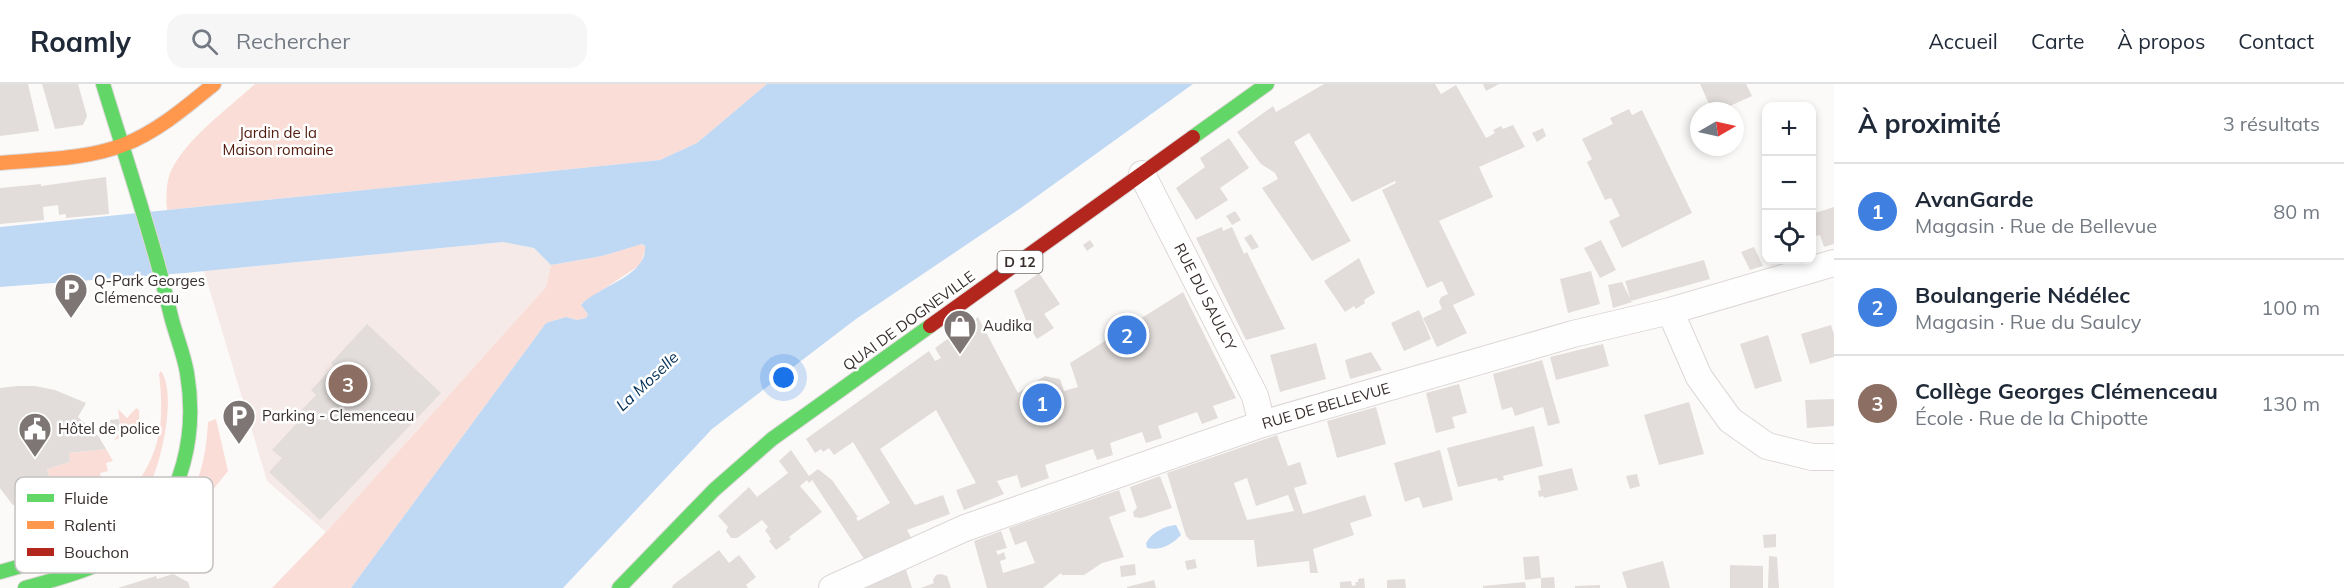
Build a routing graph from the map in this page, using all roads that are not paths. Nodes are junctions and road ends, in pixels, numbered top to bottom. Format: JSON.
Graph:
{"nodes":[{"id":1,"x":103,"y":84,"type":"edge"},
{"id":2,"x":214,"y":84,"type":"edge"},
{"id":3,"x":1267,"y":84,"type":"edge"},
{"id":4,"x":122,"y":146,"type":"junction"},
{"id":5,"x":0,"y":163,"type":"edge"},
{"id":6,"x":1142,"y":174,"type":"junction"},
{"id":7,"x":1834,"y":263,"type":"edge"},
{"id":8,"x":1670,"y":311,"type":"junction"},
{"id":9,"x":174,"y":326,"type":"junction"},
{"id":10,"x":170,"y":355,"type":"dead end"},
{"id":11,"x":1262,"y":424,"type":"junction"},
{"id":12,"x":1834,"y":457,"type":"edge"},
{"id":13,"x":180,"y":477,"type":"edge"},
{"id":14,"x":15,"y":568,"type":"edge"},
{"id":15,"x":0,"y":572,"type":"edge"},
{"id":16,"x":73,"y":573,"type":"edge"},
{"id":17,"x":25,"y":588,"type":"edge"},
{"id":18,"x":618,"y":588,"type":"edge"},
{"id":19,"x":832,"y":588,"type":"edge"}],
"edges":[{"from":1,"to":4,"type":"main road"},
{"from":2,"to":4,"type":"main road"},
{"from":3,"to":6,"type":"main road","name":"QUAI DE DOGNEVILLE","number":"D 12"},
{"from":4,"to":5,"type":"main road"},
{"from":4,"to":9,"type":"main road"},
{"from":6,"to":11,"type":"street","name":"RUE DU SAULCY"},
{"from":6,"to":18,"type":"main road","name":"QUAI DE DOGNEVILLE","number":"D 12"},
{"from":7,"to":8,"type":"street","name":"RUE DE BELLEVUE"},
{"from":8,"to":11,"type":"street","name":"RUE DE BELLEVUE"},
{"from":8,"to":12,"type":"street"},
{"from":9,"to":10,"type":"main road"},
{"from":9,"to":13,"type":"main road"},
{"from":11,"to":19,"type":"street","name":"RUE DE BELLEVUE"},
{"from":14,"to":15,"type":"main road"},
{"from":16,"to":17,"type":"main road"}]}
